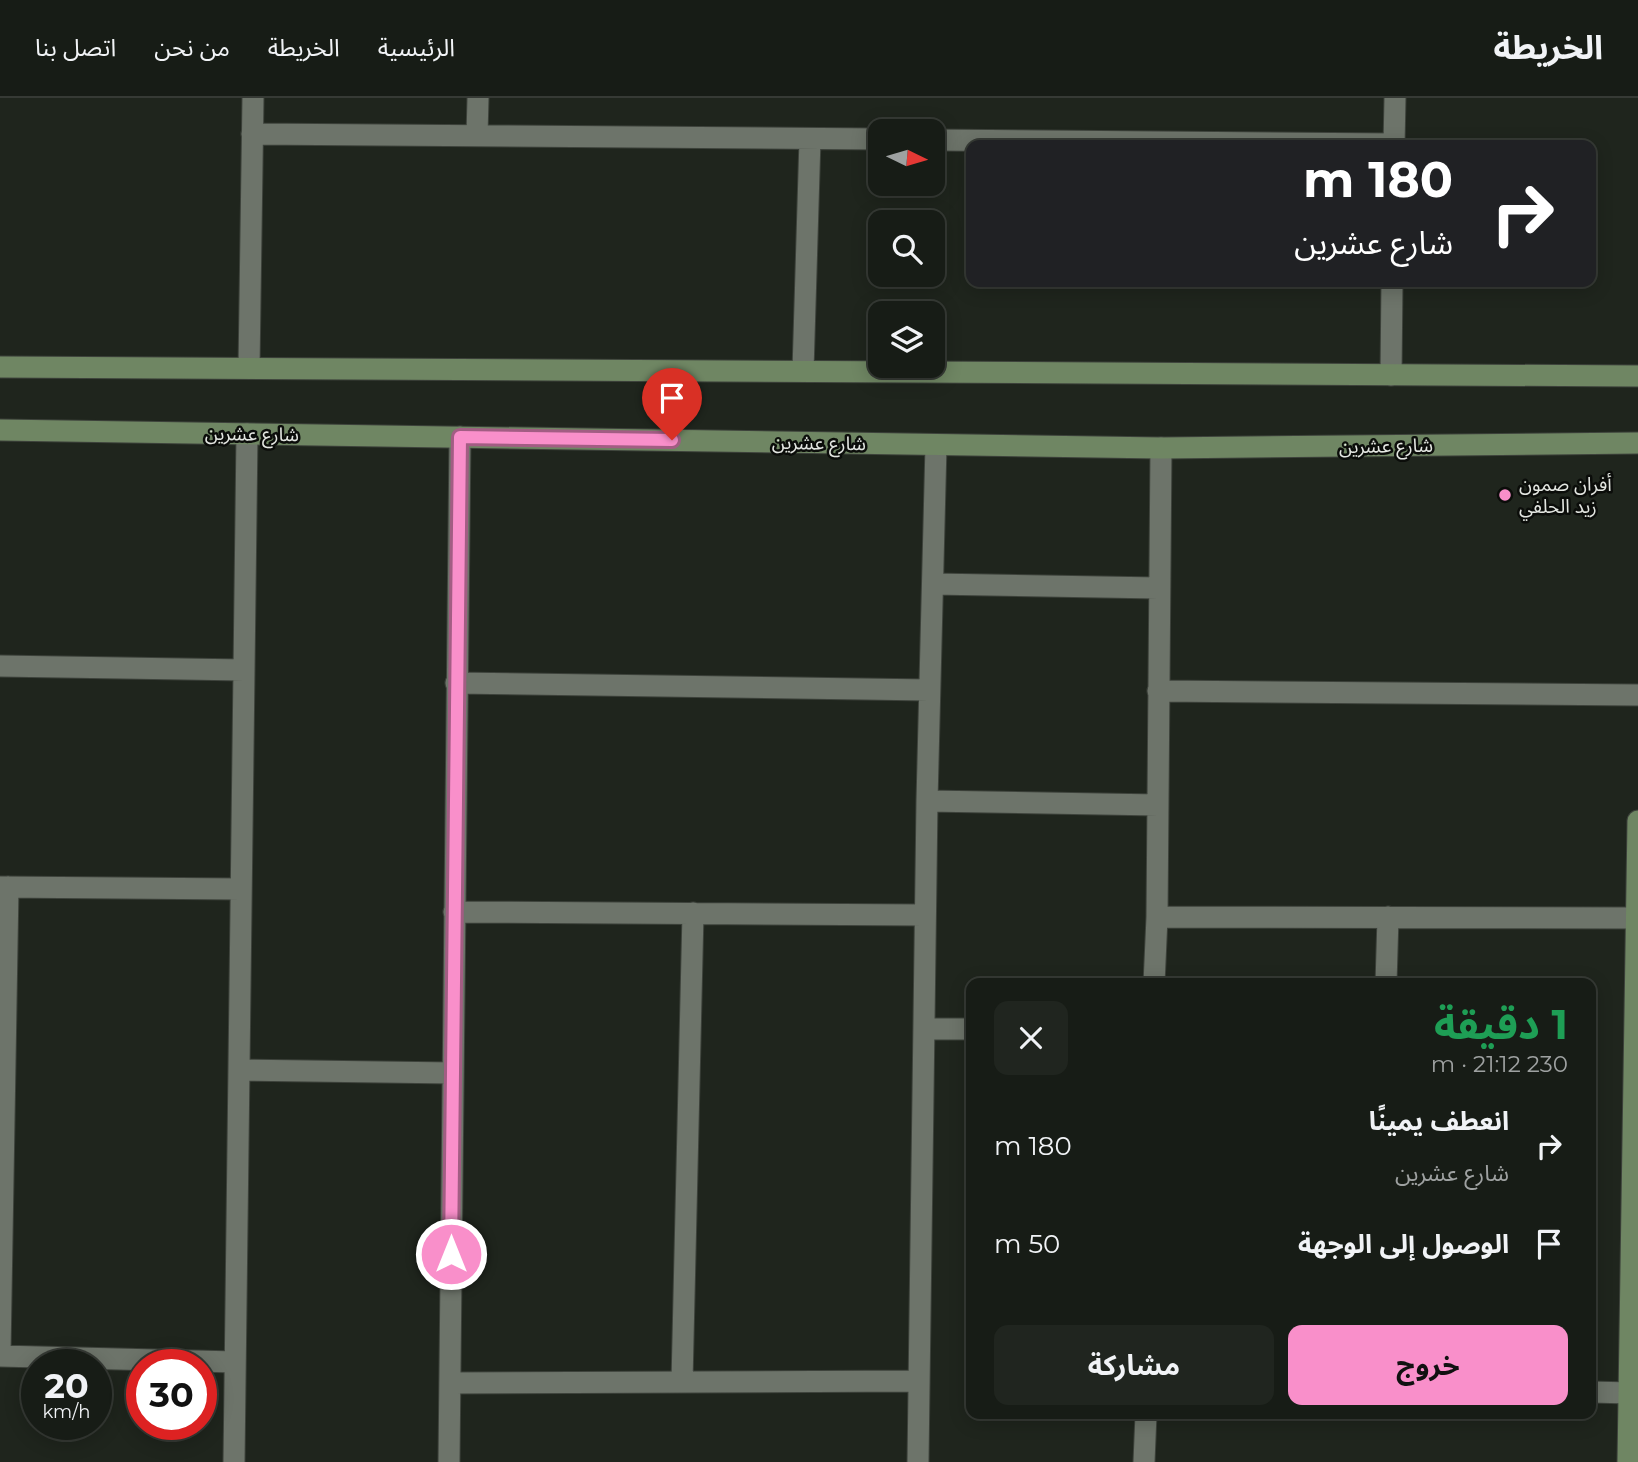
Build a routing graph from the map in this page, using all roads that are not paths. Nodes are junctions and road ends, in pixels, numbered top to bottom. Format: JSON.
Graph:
{"nodes":[{"id":1,"x":253,"y":98,"type":"edge"},
{"id":2,"x":478,"y":98,"type":"edge"},
{"id":3,"x":1395,"y":98,"type":"edge"},
{"id":4,"x":252,"y":134,"type":"junction"},
{"id":5,"x":477,"y":135,"type":"junction"},
{"id":6,"x":810,"y":139,"type":"junction"},
{"id":7,"x":868,"y":139,"type":"edge"},
{"id":8,"x":945,"y":140,"type":"edge"},
{"id":9,"x":966,"y":140,"type":"edge"},
{"id":10,"x":1394,"y":140,"type":"edge"},
{"id":11,"x":1392,"y":287,"type":"edge"},
{"id":12,"x":0,"y":367,"type":"edge"},
{"id":13,"x":249,"y":368,"type":"junction"},
{"id":14,"x":803,"y":371,"type":"junction"},
{"id":15,"x":1391,"y":375,"type":"junction"},
{"id":16,"x":1638,"y":376,"type":"edge"},
{"id":17,"x":0,"y":430,"type":"edge"},
{"id":18,"x":247,"y":434,"type":"junction"},
{"id":19,"x":460,"y":437,"type":"junction"},
{"id":20,"x":1638,"y":443,"type":"edge"},
{"id":21,"x":936,"y":445,"type":"junction"},
{"id":22,"x":1161,"y":448,"type":"junction"},
{"id":23,"x":933,"y":584,"type":"junction"},
{"id":24,"x":1158,"y":588,"type":"junction"},
{"id":25,"x":0,"y":666,"type":"edge"},
{"id":26,"x":244,"y":670,"type":"junction"},
{"id":27,"x":456,"y":682,"type":"junction"},
{"id":28,"x":929,"y":690,"type":"junction"},
{"id":29,"x":1158,"y":691,"type":"junction"},
{"id":30,"x":1638,"y":695,"type":"edge"},
{"id":31,"x":927,"y":801,"type":"junction"},
{"id":32,"x":1158,"y":805,"type":"junction"},
{"id":33,"x":1638,"y":821,"type":"edge"},
{"id":34,"x":4,"y":887,"type":"edge"},
{"id":35,"x":241,"y":889,"type":"junction"},
{"id":36,"x":454,"y":912,"type":"junction"},
{"id":37,"x":693,"y":913,"type":"junction"},
{"id":38,"x":925,"y":915,"type":"junction"},
{"id":39,"x":1157,"y":917,"type":"junction"},
{"id":40,"x":1388,"y":918,"type":"junction"},
{"id":41,"x":1636,"y":918,"type":"junction"},
{"id":42,"x":1154,"y":978,"type":"edge"},
{"id":43,"x":1386,"y":978,"type":"edge"},
{"id":44,"x":924,"y":1029,"type":"junction"},
{"id":45,"x":966,"y":1029,"type":"edge"},
{"id":46,"x":239,"y":1070,"type":"junction"},
{"id":47,"x":453,"y":1073,"type":"junction"},
{"id":48,"x":1635,"y":1186,"type":"edge"},
{"id":49,"x":0,"y":1355,"type":"edge"},
{"id":50,"x":236,"y":1362,"type":"junction"},
{"id":51,"x":919,"y":1381,"type":"junction"},
{"id":52,"x":682,"y":1382,"type":"junction"},
{"id":53,"x":450,"y":1383,"type":"junction"},
{"id":54,"x":1596,"y":1392,"type":"edge"},
{"id":55,"x":1630,"y":1393,"type":"junction"},
{"id":56,"x":1146,"y":1419,"type":"edge"},
{"id":57,"x":234,"y":1462,"type":"edge"},
{"id":58,"x":449,"y":1462,"type":"edge"},
{"id":59,"x":918,"y":1462,"type":"edge"},
{"id":60,"x":1144,"y":1462,"type":"edge"},
{"id":61,"x":1628,"y":1462,"type":"edge"}],
"edges":[{"from":1,"to":4,"type":"street"},
{"from":2,"to":5,"type":"street"},
{"from":3,"to":10,"type":"street"},
{"from":4,"to":5,"type":"street"},
{"from":4,"to":13,"type":"street"},
{"from":5,"to":6,"type":"street"},
{"from":6,"to":7,"type":"street"},
{"from":6,"to":14,"type":"street"},
{"from":8,"to":9,"type":"street"},
{"from":11,"to":15,"type":"street"},
{"from":12,"to":13,"type":"street"},
{"from":13,"to":14,"type":"street"},
{"from":14,"to":15,"type":"street"},
{"from":15,"to":16,"type":"street"},
{"from":17,"to":18,"type":"street","name":"شارع عشرين"},
{"from":18,"to":19,"type":"street","name":"شارع عشرين"},
{"from":18,"to":26,"type":"street"},
{"from":19,"to":21,"type":"street","name":"شارع عشرين"},
{"from":19,"to":27,"type":"street"},
{"from":20,"to":22,"type":"street","name":"شارع عشرين"},
{"from":21,"to":22,"type":"street","name":"شارع عشرين"},
{"from":21,"to":23,"type":"street"},
{"from":22,"to":24,"type":"street"},
{"from":23,"to":24,"type":"street"},
{"from":23,"to":28,"type":"street"},
{"from":24,"to":29,"type":"street"},
{"from":25,"to":26,"type":"street"},
{"from":26,"to":35,"type":"street"},
{"from":27,"to":28,"type":"street"},
{"from":27,"to":36,"type":"street"},
{"from":28,"to":31,"type":"street"},
{"from":29,"to":30,"type":"street"},
{"from":29,"to":32,"type":"street"},
{"from":31,"to":32,"type":"street"},
{"from":31,"to":38,"type":"street"},
{"from":32,"to":39,"type":"street"},
{"from":33,"to":41,"type":"street"},
{"from":34,"to":35,"type":"street"},
{"from":34,"to":49,"type":"street"},
{"from":35,"to":46,"type":"street"},
{"from":36,"to":37,"type":"street"},
{"from":36,"to":47,"type":"street"},
{"from":37,"to":38,"type":"street"},
{"from":37,"to":52,"type":"street"},
{"from":38,"to":44,"type":"street"},
{"from":39,"to":40,"type":"street"},
{"from":39,"to":42,"type":"street"},
{"from":40,"to":41,"type":"street"},
{"from":40,"to":43,"type":"street"},
{"from":41,"to":48,"type":"street"},
{"from":44,"to":45,"type":"street"},
{"from":44,"to":51,"type":"street"},
{"from":46,"to":47,"type":"street"},
{"from":46,"to":50,"type":"street"},
{"from":47,"to":53,"type":"street"},
{"from":48,"to":55,"type":"street"},
{"from":49,"to":50,"type":"street"},
{"from":50,"to":57,"type":"street"},
{"from":51,"to":52,"type":"street"},
{"from":51,"to":59,"type":"street"},
{"from":52,"to":53,"type":"street"},
{"from":53,"to":58,"type":"street"},
{"from":54,"to":55,"type":"street"},
{"from":55,"to":61,"type":"street"},
{"from":56,"to":60,"type":"street"}]}
